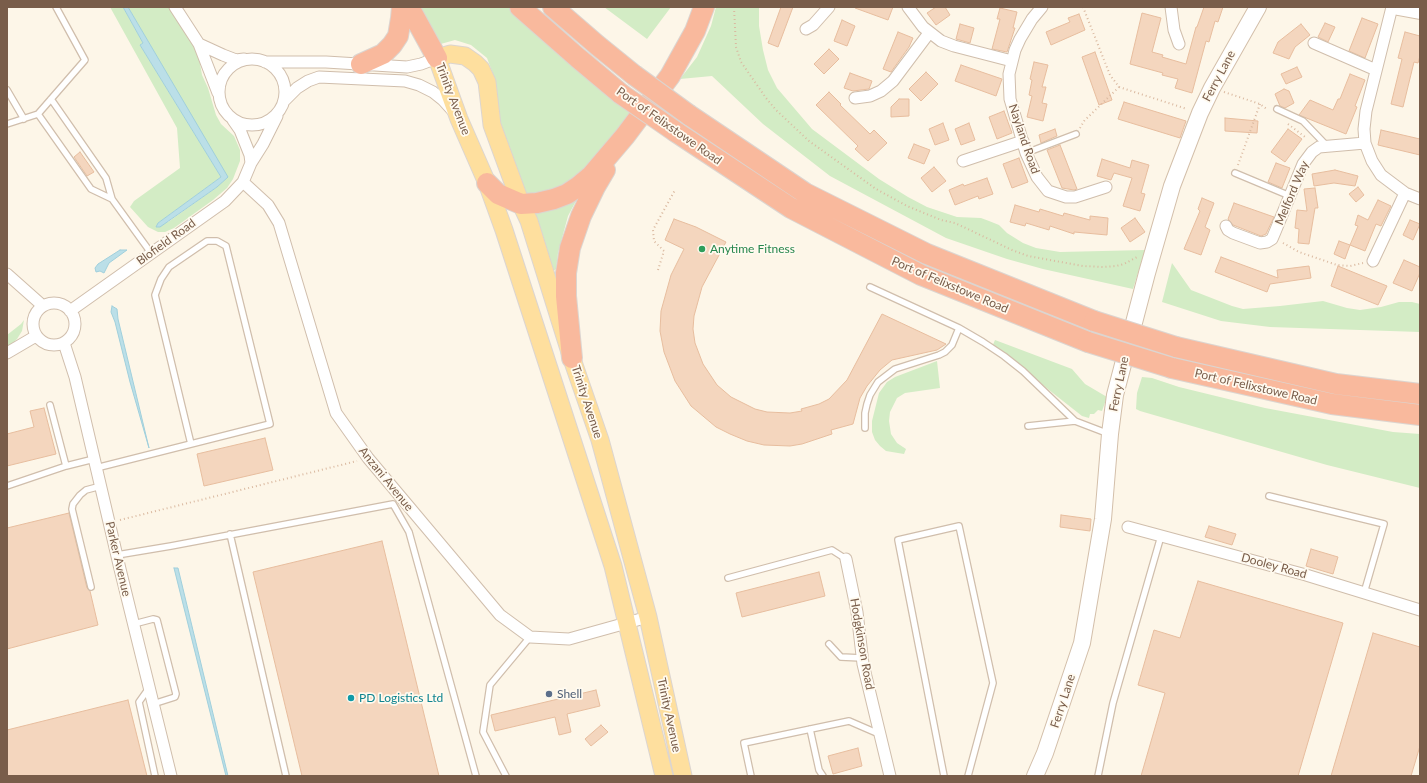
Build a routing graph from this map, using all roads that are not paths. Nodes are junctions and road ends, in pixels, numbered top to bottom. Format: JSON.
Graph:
{"nodes":[{"id":1,"x":56,"y":7,"type":"edge"},
{"id":2,"x":175,"y":7,"type":"edge"},
{"id":3,"x":402,"y":7,"type":"edge"},
{"id":4,"x":409,"y":7,"type":"edge"},
{"id":5,"x":520,"y":7,"type":"edge"},
{"id":6,"x":553,"y":7,"type":"edge"},
{"id":7,"x":704,"y":7,"type":"edge"},
{"id":8,"x":829,"y":7,"type":"edge"},
{"id":9,"x":908,"y":7,"type":"edge"},
{"id":10,"x":1042,"y":7,"type":"edge"},
{"id":11,"x":1171,"y":7,"type":"edge"},
{"id":12,"x":1258,"y":7,"type":"edge"},
{"id":13,"x":1392,"y":7,"type":"edge"},
{"id":14,"x":1398,"y":7,"type":"edge"},
{"id":15,"x":1420,"y":11,"type":"edge"},
{"id":16,"x":806,"y":29,"type":"dead end"},
{"id":17,"x":929,"y":33,"type":"junction"},
{"id":18,"x":199,"y":44,"type":"junction"},
{"id":19,"x":1179,"y":44,"type":"dead end"},
{"id":20,"x":1314,"y":44,"type":"dead end"},
{"id":21,"x":437,"y":58,"type":"junction"},
{"id":22,"x":251,"y":59,"type":"junction"},
{"id":23,"x":1012,"y":61,"type":"junction"},
{"id":24,"x":265,"y":62,"type":"junction"},
{"id":25,"x":361,"y":64,"type":"junction"},
{"id":26,"x":1376,"y":70,"type":"junction"},
{"id":27,"x":7,"y":90,"type":"edge"},
{"id":28,"x":219,"y":96,"type":"junction"},
{"id":29,"x":855,"y":98,"type":"dead end"},
{"id":30,"x":52,"y":99,"type":"junction"},
{"id":31,"x":282,"y":106,"type":"junction"},
{"id":32,"x":1274,"y":111,"type":"road end"},
{"id":33,"x":38,"y":114,"type":"junction"},
{"id":34,"x":24,"y":119,"type":"junction"},
{"id":35,"x":459,"y":119,"type":"junction"},
{"id":36,"x":232,"y":120,"type":"junction"},
{"id":37,"x":7,"y":124,"type":"edge"},
{"id":38,"x":1076,"y":134,"type":"road end"},
{"id":39,"x":625,"y":136,"type":"junction"},
{"id":40,"x":1022,"y":142,"type":"junction"},
{"id":41,"x":1366,"y":143,"type":"junction"},
{"id":42,"x":1323,"y":146,"type":"junction"},
{"id":43,"x":1026,"y":153,"type":"junction"},
{"id":44,"x":963,"y":161,"type":"dead end"},
{"id":45,"x":251,"y":163,"type":"junction"},
{"id":46,"x":1235,"y":173,"type":"road end"},
{"id":47,"x":243,"y":182,"type":"junction"},
{"id":48,"x":486,"y":183,"type":"junction"},
{"id":49,"x":1106,"y":187,"type":"dead end"},
{"id":50,"x":1405,"y":193,"type":"junction"},
{"id":51,"x":1290,"y":196,"type":"junction"},
{"id":52,"x":112,"y":199,"type":"junction"},
{"id":53,"x":1420,"y":199,"type":"edge"},
{"id":54,"x":521,"y":204,"type":"junction"},
{"id":55,"x":1226,"y":226,"type":"dead end"},
{"id":56,"x":151,"y":253,"type":"junction"},
{"id":57,"x":1373,"y":261,"type":"road end"},
{"id":58,"x":7,"y":274,"type":"edge"},
{"id":59,"x":870,"y":287,"type":"dead end"},
{"id":60,"x":43,"y":306,"type":"junction"},
{"id":61,"x":70,"y":311,"type":"junction"},
{"id":62,"x":959,"y":328,"type":"junction"},
{"id":63,"x":36,"y":336,"type":"junction"},
{"id":64,"x":64,"y":343,"type":"junction"},
{"id":65,"x":7,"y":353,"type":"edge"},
{"id":66,"x":572,"y":358,"type":"junction"},
{"id":67,"x":1420,"y":394,"type":"edge"},
{"id":68,"x":50,"y":405,"type":"dead end"},
{"id":69,"x":1420,"y":415,"type":"edge"},
{"id":70,"x":1075,"y":421,"type":"junction"},
{"id":71,"x":1028,"y":426,"type":"dead end"},
{"id":72,"x":865,"y":428,"type":"dead end"},
{"id":73,"x":1110,"y":434,"type":"junction"},
{"id":74,"x":190,"y":444,"type":"junction"},
{"id":75,"x":95,"y":464,"type":"junction"},
{"id":76,"x":66,"y":466,"type":"junction"},
{"id":77,"x":7,"y":486,"type":"edge"},
{"id":78,"x":100,"y":486,"type":"junction"},
{"id":79,"x":1269,"y":496,"type":"dead end"},
{"id":80,"x":1128,"y":527,"type":"dead end"},
{"id":81,"x":230,"y":534,"type":"junction"},
{"id":82,"x":1161,"y":536,"type":"junction"},
{"id":83,"x":117,"y":555,"type":"junction"},
{"id":84,"x":846,"y":559,"type":"joint"},
{"id":85,"x":728,"y":578,"type":"dead end"},
{"id":86,"x":91,"y":587,"type":"dead end"},
{"id":87,"x":1364,"y":593,"type":"junction"},
{"id":88,"x":1420,"y":610,"type":"edge"},
{"id":89,"x":648,"y":617,"type":"junction"},
{"id":90,"x":627,"y":622,"type":"junction"},
{"id":91,"x":134,"y":624,"type":"junction"},
{"id":92,"x":530,"y":637,"type":"junction"},
{"id":93,"x":829,"y":644,"type":"dead end"},
{"id":94,"x":862,"y":658,"type":"junction"},
{"id":95,"x":149,"y":688,"type":"junction"},
{"id":96,"x":153,"y":704,"type":"junction"},
{"id":97,"x":810,"y":729,"type":"junction"},
{"id":98,"x":880,"y":734,"type":"junction"},
{"id":99,"x":155,"y":776,"type":"edge"},
{"id":100,"x":171,"y":776,"type":"edge"},
{"id":101,"x":286,"y":776,"type":"edge"},
{"id":102,"x":476,"y":776,"type":"edge"},
{"id":103,"x":506,"y":776,"type":"edge"},
{"id":104,"x":664,"y":776,"type":"edge"},
{"id":105,"x":683,"y":776,"type":"edge"},
{"id":106,"x":751,"y":776,"type":"edge"},
{"id":107,"x":823,"y":776,"type":"edge"},
{"id":108,"x":890,"y":776,"type":"edge"},
{"id":109,"x":944,"y":776,"type":"edge"},
{"id":110,"x":968,"y":776,"type":"edge"},
{"id":111,"x":1035,"y":776,"type":"edge"},
{"id":112,"x":1098,"y":776,"type":"edge"}],
"edges":[{"from":1,"to":30,"type":"lane"},
{"from":2,"to":18,"type":"street"},
{"from":3,"to":25,"type":"highway"},
{"from":4,"to":21,"type":"highway"},
{"from":5,"to":69,"type":"highway","name":"Port of Felixstowe Road","bridge":true},
{"from":6,"to":67,"type":"highway","name":"Port of Felixstowe Road","bridge":true},
{"from":7,"to":39,"type":"highway"},
{"from":8,"to":16,"type":"street"},
{"from":9,"to":17,"type":"street"},
{"from":10,"to":23,"type":"street","name":"Nayland Road"},
{"from":11,"to":19,"type":"street"},
{"from":12,"to":73,"type":"street","name":"Ferry Lane"},
{"from":13,"to":26,"type":"street"},
{"from":14,"to":15,"type":"street"},
{"from":17,"to":23,"type":"street"},
{"from":17,"to":29,"type":"street"},
{"from":18,"to":22,"type":"street"},
{"from":18,"to":28,"type":"street"},
{"from":20,"to":26,"type":"street"},
{"from":21,"to":25,"type":"street"},
{"from":21,"to":35,"type":"main road","name":"Trinity Avenue"},
{"from":21,"to":54,"type":"main road","name":"Trinity Avenue"},
{"from":22,"to":24,"type":"street"},
{"from":22,"to":28,"type":"street"},
{"from":23,"to":40,"type":"street","name":"Nayland Road"},
{"from":24,"to":25,"type":"street"},
{"from":24,"to":31,"type":"street"},
{"from":26,"to":41,"type":"street"},
{"from":27,"to":34,"type":"lane"},
{"from":28,"to":36,"type":"street"},
{"from":30,"to":33,"type":"lane"},
{"from":30,"to":52,"type":"lane"},
{"from":31,"to":35,"type":"street"},
{"from":31,"to":36,"type":"street"},
{"from":31,"to":45,"type":"street","name":"Blofield Road"},
{"from":32,"to":42,"type":"lane"},
{"from":33,"to":34,"type":"lane"},
{"from":33,"to":52,"type":"lane"},
{"from":34,"to":37,"type":"lane"},
{"from":35,"to":48,"type":"main road","name":"Trinity Avenue"},
{"from":36,"to":45,"type":"street"},
{"from":38,"to":43,"type":"lane"},
{"from":39,"to":54,"type":"highway"},
{"from":39,"to":66,"type":"highway"},
{"from":40,"to":43,"type":"street","name":"Nayland Road"},
{"from":40,"to":44,"type":"street"},
{"from":41,"to":42,"type":"street"},
{"from":41,"to":50,"type":"street"},
{"from":42,"to":51,"type":"street","name":"Melford Way"},
{"from":43,"to":49,"type":"street","name":"Nayland Road"},
{"from":45,"to":47,"type":"street","name":"Blofield Road"},
{"from":46,"to":51,"type":"lane"},
{"from":47,"to":56,"type":"street","name":"Blofield Road"},
{"from":47,"to":92,"type":"street","name":"Anzani Avenue"},
{"from":48,"to":54,"type":"highway"},
{"from":48,"to":90,"type":"main road","name":"Trinity Avenue"},
{"from":50,"to":53,"type":"street"},
{"from":50,"to":57,"type":"street"},
{"from":51,"to":55,"type":"street","name":"Melford Way"},
{"from":52,"to":56,"type":"lane"},
{"from":54,"to":66,"type":"main road","name":"Trinity Avenue"},
{"from":56,"to":61,"type":"street","name":"Blofield Road"},
{"from":58,"to":60,"type":"street"},
{"from":59,"to":62,"type":"lane"},
{"from":60,"to":61,"type":"street"},
{"from":60,"to":63,"type":"street"},
{"from":61,"to":64,"type":"street"},
{"from":62,"to":70,"type":"lane"},
{"from":62,"to":72,"type":"lane"},
{"from":63,"to":64,"type":"street"},
{"from":63,"to":65,"type":"street"},
{"from":64,"to":75,"type":"street","name":"Parker Avenue"},
{"from":66,"to":89,"type":"main road","name":"Trinity Avenue"},
{"from":68,"to":76,"type":"lane"},
{"from":70,"to":71,"type":"lane"},
{"from":70,"to":73,"type":"lane"},
{"from":73,"to":111,"type":"street","name":"Ferry Lane"},
{"from":74,"to":74,"type":"lane"},
{"from":74,"to":75,"type":"lane"},
{"from":75,"to":76,"type":"lane"},
{"from":75,"to":78,"type":"street","name":"Parker Avenue"},
{"from":76,"to":77,"type":"lane"},
{"from":78,"to":83,"type":"street","name":"Parker Avenue"},
{"from":78,"to":86,"type":"lane"},
{"from":79,"to":87,"type":"lane"},
{"from":80,"to":82,"type":"street","name":"Dooley Road"},
{"from":81,"to":83,"type":"lane"},
{"from":81,"to":101,"type":"lane"},
{"from":81,"to":102,"type":"lane"},
{"from":82,"to":87,"type":"street","name":"Dooley Road"},
{"from":82,"to":112,"type":"lane"},
{"from":83,"to":91,"type":"street","name":"Parker Avenue"},
{"from":84,"to":85,"type":"lane"},
{"from":84,"to":94,"type":"street","name":"Hodgkinson Road"},
{"from":87,"to":88,"type":"street","name":"Dooley Road"},
{"from":89,"to":90,"type":"street"},
{"from":89,"to":105,"type":"main road","name":"Trinity Avenue"},
{"from":90,"to":92,"type":"street"},
{"from":90,"to":104,"type":"main road","name":"Trinity Avenue"},
{"from":91,"to":95,"type":"street","name":"Parker Avenue"},
{"from":91,"to":96,"type":"lane"},
{"from":92,"to":103,"type":"lane"},
{"from":93,"to":94,"type":"lane"},
{"from":94,"to":98,"type":"street","name":"Hodgkinson Road"},
{"from":95,"to":96,"type":"street","name":"Parker Avenue"},
{"from":95,"to":99,"type":"lane"},
{"from":96,"to":100,"type":"street","name":"Parker Avenue"},
{"from":97,"to":98,"type":"lane"},
{"from":97,"to":106,"type":"lane"},
{"from":97,"to":107,"type":"lane"},
{"from":98,"to":108,"type":"street","name":"Hodgkinson Road"},
{"from":109,"to":110,"type":"lane"}]}
